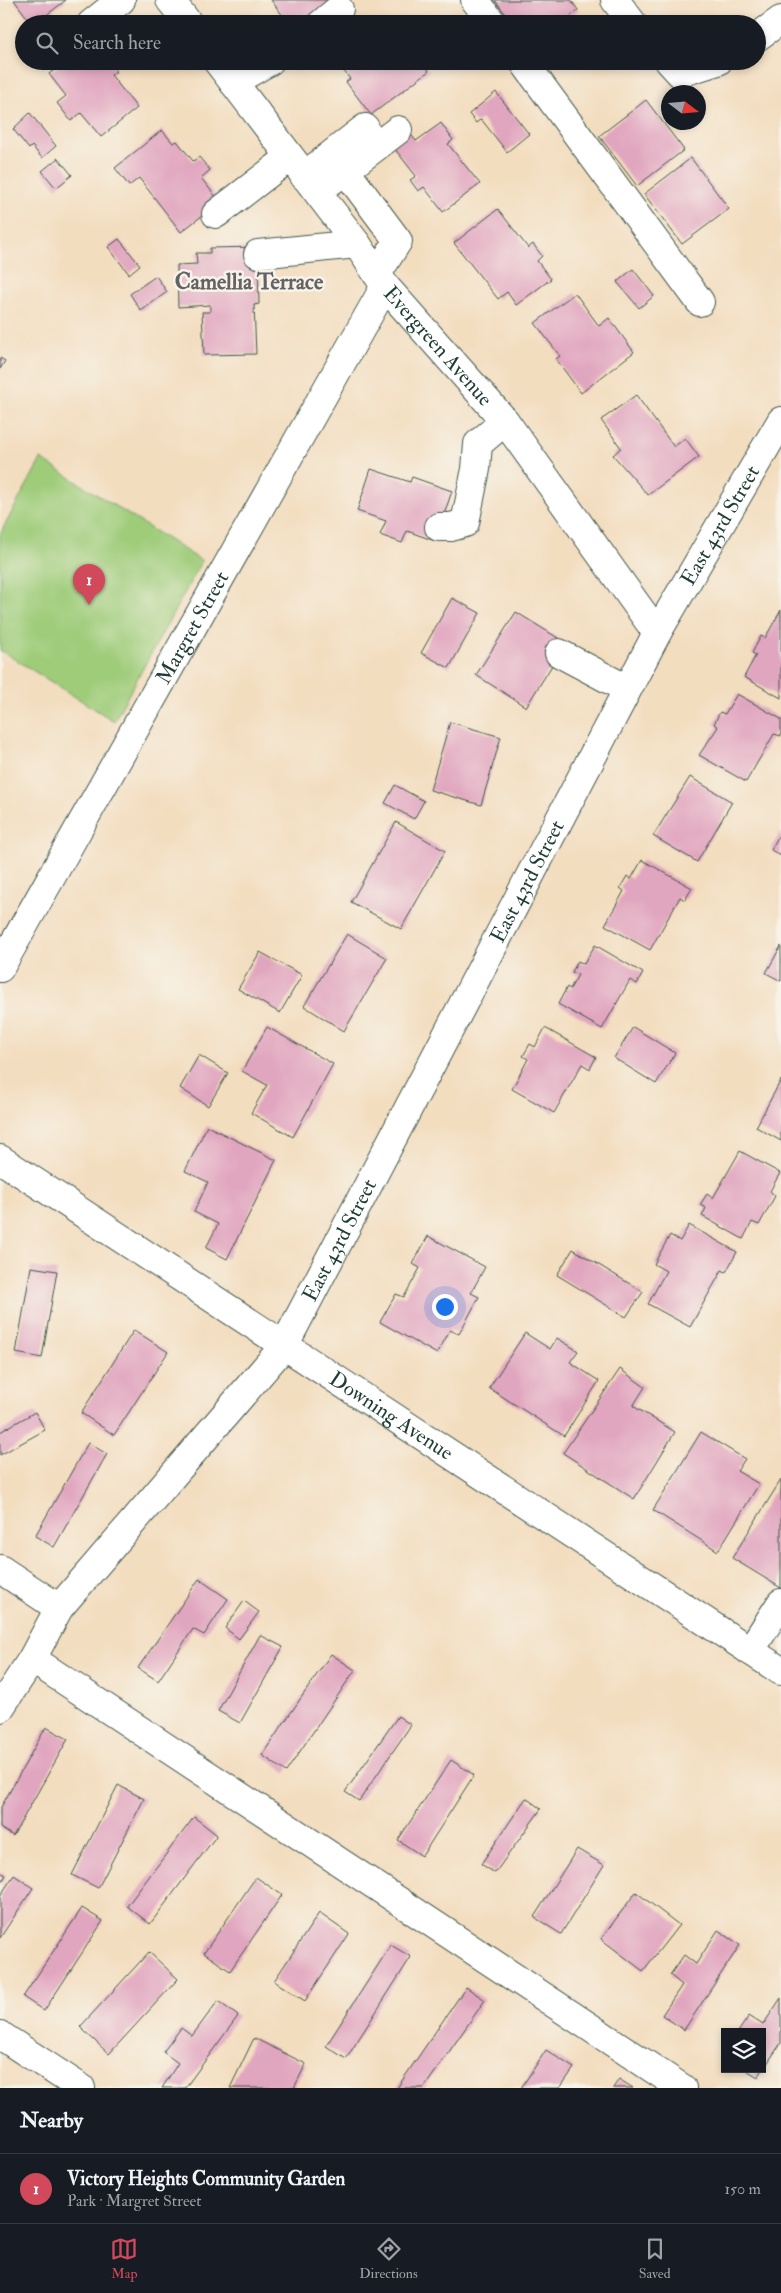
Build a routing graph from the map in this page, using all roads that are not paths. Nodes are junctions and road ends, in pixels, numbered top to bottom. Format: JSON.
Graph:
{"nodes":[{"id":1,"x":121,"y":0,"type":"edge"},
{"id":2,"x":170,"y":0,"type":"edge"},
{"id":3,"x":475,"y":0,"type":"edge"},
{"id":4,"x":615,"y":0,"type":"edge"},
{"id":5,"x":102,"y":15,"type":"edge"},
{"id":6,"x":181,"y":15,"type":"edge"},
{"id":7,"x":487,"y":15,"type":"edge"},
{"id":8,"x":626,"y":15,"type":"edge"},
{"id":9,"x":781,"y":20,"type":"edge"},
{"id":10,"x":766,"y":30,"type":"edge"},
{"id":11,"x":530,"y":70,"type":"edge"},
{"id":12,"x":225,"y":72,"type":"edge"},
{"id":13,"x":365,"y":128,"type":"dead end"},
{"id":14,"x":398,"y":130,"type":"dead end"},
{"id":15,"x":345,"y":170,"type":"junction"},
{"id":16,"x":304,"y":175,"type":"junction"},
{"id":17,"x":216,"y":214,"type":"dead end"},
{"id":18,"x":357,"y":244,"type":"junction"},
{"id":19,"x":258,"y":254,"type":"dead end"},
{"id":20,"x":381,"y":280,"type":"junction"},
{"id":21,"x":700,"y":302,"type":"dead end"},
{"id":22,"x":505,"y":421,"type":"junction"},
{"id":23,"x":781,"y":421,"type":"edge"},
{"id":24,"x":439,"y":527,"type":"dead end"},
{"id":25,"x":657,"y":633,"type":"junction"},
{"id":26,"x":559,"y":653,"type":"dead end"},
{"id":27,"x":627,"y":689,"type":"junction"},
{"id":28,"x":0,"y":968,"type":"edge"},
{"id":29,"x":0,"y":1159,"type":"edge"},
{"id":30,"x":284,"y":1346,"type":"junction"},
{"id":31,"x":0,"y":1569,"type":"edge"},
{"id":32,"x":781,"y":1603,"type":"edge"},
{"id":33,"x":58,"y":1608,"type":"junction"},
{"id":34,"x":750,"y":1651,"type":"junction"},
{"id":35,"x":32,"y":1659,"type":"junction"},
{"id":36,"x":781,"y":1671,"type":"edge"},
{"id":37,"x":0,"y":1708,"type":"edge"},
{"id":38,"x":0,"y":2035,"type":"edge"},
{"id":39,"x":81,"y":2088,"type":"edge"},
{"id":40,"x":682,"y":2088,"type":"edge"}],
"edges":[{"from":1,"to":5,"type":"street"},
{"from":2,"to":6,"type":"street"},
{"from":3,"to":7,"type":"street"},
{"from":4,"to":8,"type":"street"},
{"from":9,"to":10,"type":"street"},
{"from":11,"to":21,"type":"street"},
{"from":12,"to":16,"type":"street","name":"Evergreen Avenue"},
{"from":13,"to":16,"type":"street"},
{"from":14,"to":15,"type":"street"},
{"from":15,"to":16,"type":"street"},
{"from":15,"to":20,"type":"street","name":"Margret Street"},
{"from":16,"to":17,"type":"street"},
{"from":16,"to":18,"type":"street","name":"Evergreen Avenue"},
{"from":18,"to":19,"type":"street"},
{"from":18,"to":20,"type":"street","name":"Evergreen Avenue"},
{"from":20,"to":22,"type":"street","name":"Evergreen Avenue"},
{"from":20,"to":28,"type":"street","name":"Margret Street"},
{"from":22,"to":24,"type":"street"},
{"from":22,"to":25,"type":"street","name":"Evergreen Avenue"},
{"from":23,"to":25,"type":"street","name":"East 43rd Street"},
{"from":25,"to":27,"type":"street","name":"East 43rd Street"},
{"from":26,"to":27,"type":"street"},
{"from":27,"to":30,"type":"street","name":"East 43rd Street"},
{"from":29,"to":30,"type":"street","name":"Downing Avenue"},
{"from":30,"to":33,"type":"street","name":"East 43rd Street"},
{"from":30,"to":34,"type":"street","name":"Downing Avenue"},
{"from":31,"to":33,"type":"street"},
{"from":32,"to":34,"type":"street"},
{"from":33,"to":35,"type":"street","name":"East 43rd Street"},
{"from":34,"to":36,"type":"street","name":"Downing Avenue"},
{"from":35,"to":37,"type":"street","name":"East 43rd Street"},
{"from":35,"to":40,"type":"street"},
{"from":38,"to":39,"type":"street"}]}
